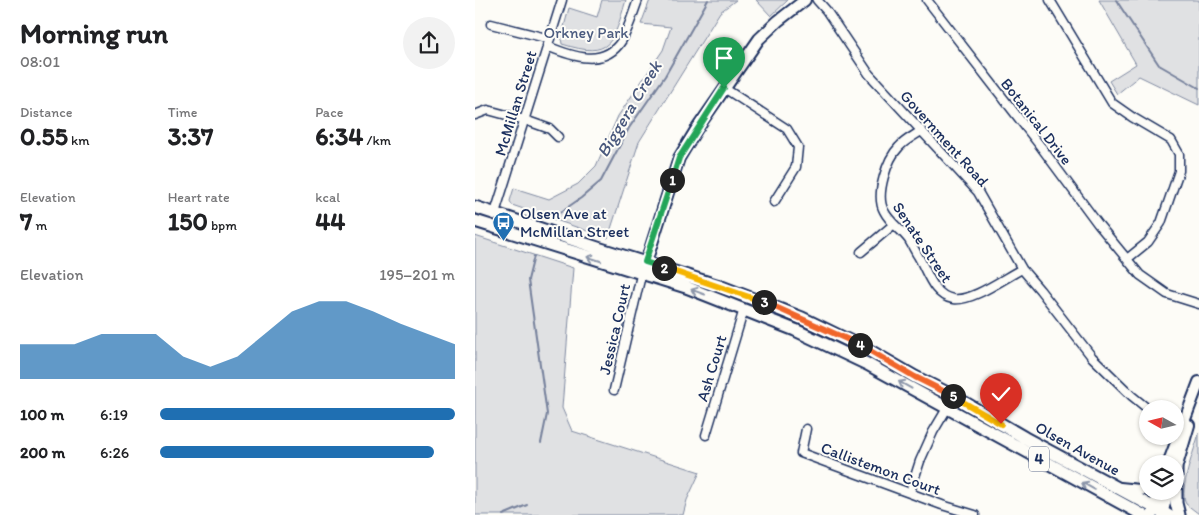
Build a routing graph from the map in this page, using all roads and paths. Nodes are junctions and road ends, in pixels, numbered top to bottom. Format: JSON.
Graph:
{"nodes":[{"id":1,"x":562,"y":0,"type":"edge"},
{"id":2,"x":637,"y":0,"type":"edge"},
{"id":3,"x":805,"y":0,"type":"edge"},
{"id":4,"x":817,"y":0,"type":"edge"},
{"id":5,"x":927,"y":0,"type":"edge"},
{"id":6,"x":1050,"y":0,"type":"edge"},
{"id":7,"x":491,"y":24,"type":"dead end"},
{"id":8,"x":548,"y":43,"type":"junction"},
{"id":9,"x":724,"y":88,"type":"junction"},
{"id":10,"x":475,"y":115,"type":"edge"},
{"id":11,"x":525,"y":120,"type":"junction"},
{"id":12,"x":921,"y":131,"type":"junction"},
{"id":13,"x":558,"y":137,"type":"dead end"},
{"id":14,"x":774,"y":202,"type":"dead end"},
{"id":15,"x":475,"y":207,"type":"edge"},
{"id":16,"x":495,"y":213,"type":"junction"},
{"id":17,"x":475,"y":221,"type":"edge"},
{"id":18,"x":893,"y":225,"type":"junction"},
{"id":19,"x":861,"y":252,"type":"dead end"},
{"id":20,"x":1127,"y":259,"type":"junction"},
{"id":21,"x":645,"y":262,"type":"junction"},
{"id":22,"x":1022,"y":269,"type":"junction"},
{"id":23,"x":641,"y":274,"type":"junction"},
{"id":24,"x":1199,"y":304,"type":"edge"},
{"id":25,"x":744,"y":309,"type":"junction"},
{"id":26,"x":1199,"y":382,"type":"edge"},
{"id":27,"x":614,"y":390,"type":"dead end"},
{"id":28,"x":953,"y":396,"type":"junction"},
{"id":29,"x":1139,"y":402,"type":"edge"},
{"id":30,"x":948,"y":408,"type":"junction"},
{"id":31,"x":806,"y":429,"type":"dead end"},
{"id":32,"x":706,"y":434,"type":"dead end"},
{"id":33,"x":1178,"y":455,"type":"edge"},
{"id":34,"x":1117,"y":488,"type":"junction"},
{"id":35,"x":1139,"y":490,"type":"edge"},
{"id":36,"x":910,"y":492,"type":"junction"},
{"id":37,"x":1159,"y":500,"type":"edge"},
{"id":38,"x":1165,"y":500,"type":"edge"},
{"id":39,"x":1176,"y":500,"type":"edge"},
{"id":40,"x":1132,"y":512,"type":"edge"},
{"id":41,"x":1160,"y":513,"type":"edge"},
{"id":42,"x":975,"y":515,"type":"edge"},
{"id":43,"x":1143,"y":515,"type":"edge"},
{"id":44,"x":1179,"y":515,"type":"edge"}],
"edges":[{"from":1,"to":8,"type":"street","name":"McMillan Street"},
{"from":2,"to":8,"type":"street"},
{"from":3,"to":9,"type":"street"},
{"from":4,"to":12,"type":"street","name":"Government Road"},
{"from":5,"to":20,"type":"street","name":"Botanical Drive"},
{"from":6,"to":20,"type":"street"},
{"from":7,"to":8,"type":"street"},
{"from":8,"to":11,"type":"street","name":"McMillan Street"},
{"from":9,"to":14,"type":"street"},
{"from":9,"to":21,"type":"street"},
{"from":10,"to":11,"type":"street"},
{"from":11,"to":13,"type":"street"},
{"from":11,"to":16,"type":"street","name":"McMillan Street"},
{"from":12,"to":18,"type":"street","name":"Senate Street"},
{"from":12,"to":22,"type":"street","name":"Government Road"},
{"from":15,"to":16,"type":"main road","name":"Olsen Avenue","number":"4"},
{"from":16,"to":21,"type":"main road","name":"Olsen Avenue","number":"4"},
{"from":23,"to":17,"type":"main road","name":"Olsen Avenue","number":"4","one_way":true},
{"from":18,"to":19,"type":"street"},
{"from":18,"to":22,"type":"street","name":"Senate Street"},
{"from":20,"to":24,"type":"street","name":"Botanical Drive"},
{"from":21,"to":23,"type":"street","name":"Jessica Court"},
{"from":21,"to":28,"type":"main road","name":"Olsen Avenue","number":"4"},
{"from":22,"to":29,"type":"street","name":"Government Road"},
{"from":25,"to":23,"type":"main road","name":"Olsen Avenue","number":"4","one_way":true},
{"from":23,"to":27,"type":"street","name":"Jessica Court"},
{"from":30,"to":25,"type":"main road","name":"Olsen Avenue","number":"4","one_way":true},
{"from":25,"to":32,"type":"street","name":"Ash Court"},
{"from":26,"to":33,"type":"street"},
{"from":28,"to":30,"type":"street"},
{"from":28,"to":34,"type":"main road","name":"Olsen Avenue","number":"4"},
{"from":30,"to":36,"type":"street"},
{"from":40,"to":30,"type":"main road","name":"Olsen Avenue","number":"4","one_way":true},
{"from":31,"to":36,"type":"street","name":"Callistemon Court"},
{"from":34,"to":35,"type":"street"},
{"from":34,"to":41,"type":"main road","name":"Olsen Avenue","number":"4"},
{"from":36,"to":42,"type":"street","name":"Callistemon Court"},
{"from":37,"to":41,"type":"street"},
{"from":38,"to":41,"type":"street"},
{"from":39,"to":44,"type":"main road"},
{"from":40,"to":43,"type":"main road","name":"Olsen Avenue","number":"4"}]}
